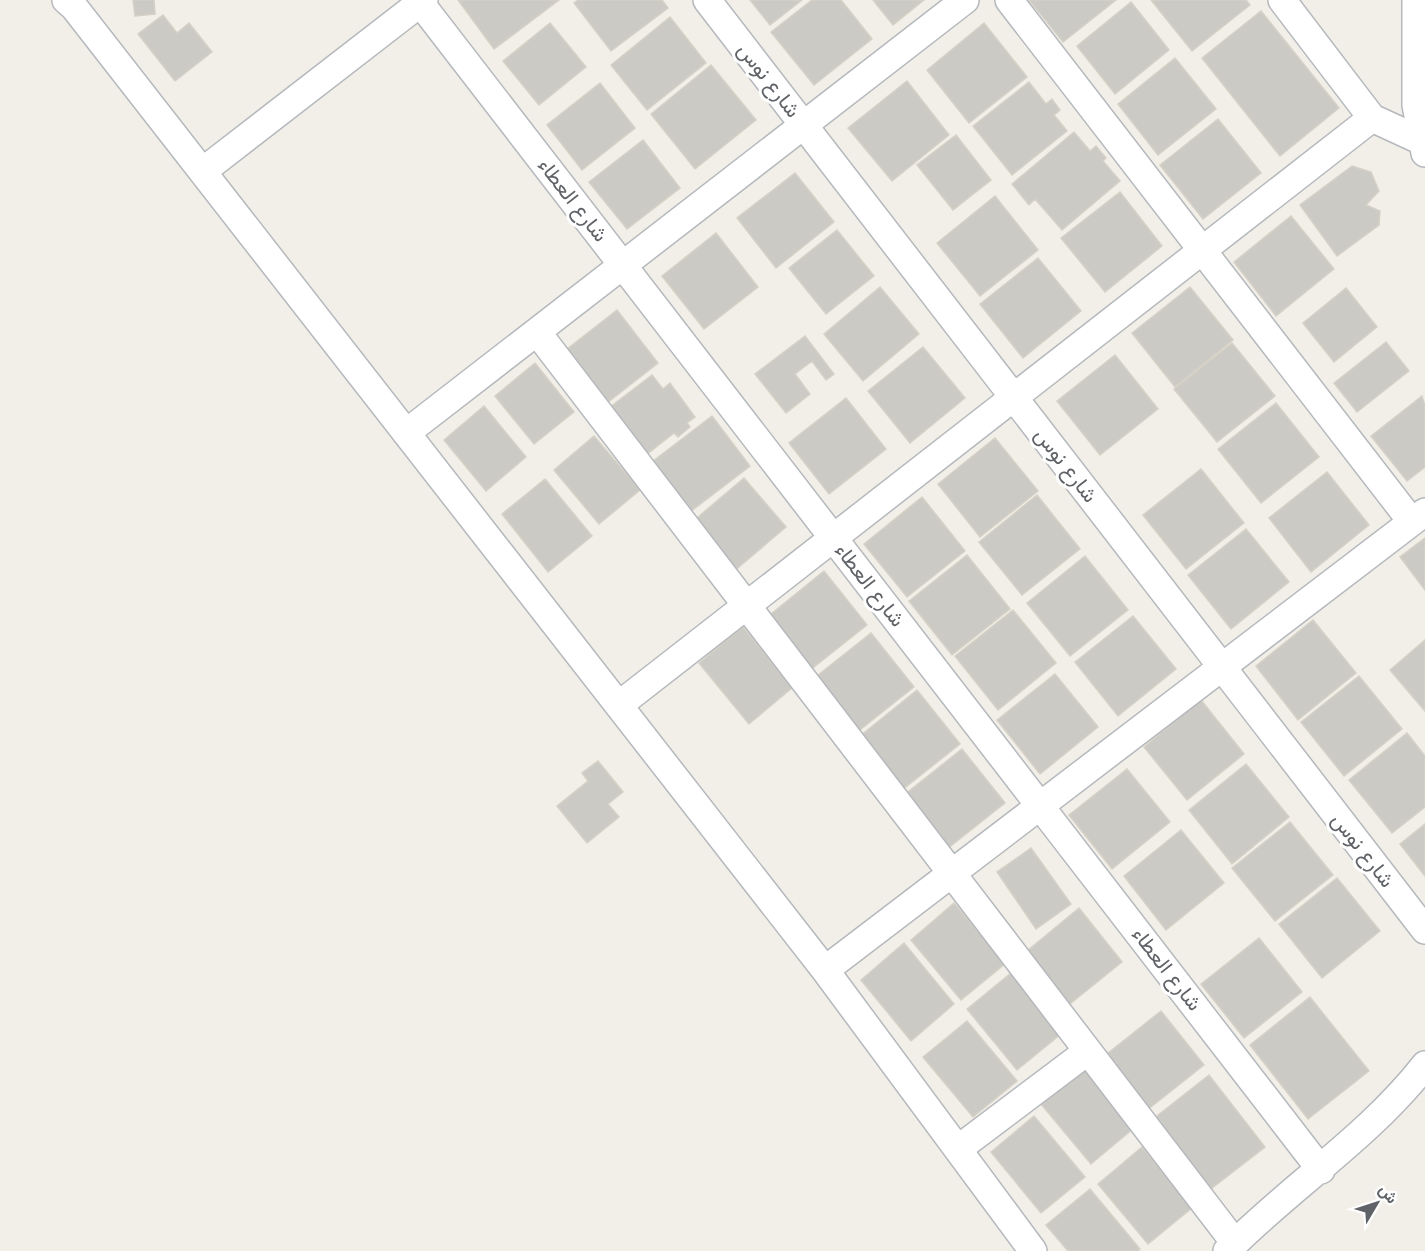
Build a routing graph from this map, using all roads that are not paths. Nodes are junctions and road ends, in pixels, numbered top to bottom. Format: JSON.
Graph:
{"nodes":[{"id":1,"x":707,"y":0,"type":"edge"},
{"id":2,"x":965,"y":0,"type":"edge"},
{"id":3,"x":1009,"y":0,"type":"edge"},
{"id":4,"x":1282,"y":0,"type":"edge"},
{"id":5,"x":1416,"y":0,"type":"edge"},
{"id":6,"x":421,"y":1,"type":"edge"},
{"id":7,"x":70,"y":2,"type":"edge"},
{"id":8,"x":1372,"y":118,"type":"junction"},
{"id":9,"x":803,"y":125,"type":"junction"},
{"id":10,"x":1424,"y":147,"type":"edge"},
{"id":11,"x":203,"y":171,"type":"junction"},
{"id":12,"x":1202,"y":251,"type":"junction"},
{"id":13,"x":623,"y":265,"type":"junction"},
{"id":14,"x":537,"y":332,"type":"junction"},
{"id":15,"x":1014,"y":397,"type":"junction"},
{"id":16,"x":406,"y":433,"type":"junction"},
{"id":17,"x":1419,"y":517,"type":"edge"},
{"id":18,"x":833,"y":538,"type":"junction"},
{"id":19,"x":746,"y":605,"type":"junction"},
{"id":20,"x":1222,"y":667,"type":"junction"},
{"id":21,"x":619,"y":705,"type":"junction"},
{"id":22,"x":1040,"y":806,"type":"junction"},
{"id":23,"x":952,"y":873,"type":"junction"},
{"id":24,"x":1425,"y":930,"type":"edge"},
{"id":25,"x":825,"y":970,"type":"junction"},
{"id":26,"x":1088,"y":1051,"type":"junction"},
{"id":27,"x":1425,"y":1065,"type":"edge"},
{"id":28,"x":958,"y":1149,"type":"junction"},
{"id":29,"x":1321,"y":1170,"type":"junction"},
{"id":30,"x":1231,"y":1247,"type":"edge"},
{"id":31,"x":1033,"y":1251,"type":"edge"}],
"edges":[{"from":1,"to":9,"type":"street","name":"شارع نوس"},
{"from":2,"to":9,"type":"street"},
{"from":3,"to":12,"type":"street"},
{"from":4,"to":8,"type":"street"},
{"from":5,"to":10,"type":"street"},
{"from":6,"to":11,"type":"street"},
{"from":6,"to":13,"type":"street","name":"شارع العطاء"},
{"from":7,"to":11,"type":"street"},
{"from":8,"to":10,"type":"street"},
{"from":8,"to":12,"type":"street"},
{"from":9,"to":13,"type":"street"},
{"from":9,"to":15,"type":"street","name":"شارع نوس"},
{"from":11,"to":16,"type":"street"},
{"from":12,"to":15,"type":"street"},
{"from":12,"to":17,"type":"street"},
{"from":13,"to":14,"type":"street"},
{"from":13,"to":18,"type":"street","name":"شارع العطاء"},
{"from":14,"to":16,"type":"street"},
{"from":14,"to":19,"type":"street"},
{"from":15,"to":18,"type":"street"},
{"from":15,"to":20,"type":"street","name":"شارع نوس"},
{"from":16,"to":21,"type":"street"},
{"from":17,"to":20,"type":"street"},
{"from":18,"to":19,"type":"street"},
{"from":18,"to":22,"type":"street","name":"شارع العطاء"},
{"from":19,"to":21,"type":"street"},
{"from":19,"to":23,"type":"street"},
{"from":20,"to":22,"type":"street"},
{"from":20,"to":24,"type":"street","name":"شارع نوس"},
{"from":21,"to":25,"type":"street"},
{"from":22,"to":23,"type":"street"},
{"from":22,"to":29,"type":"street","name":"شارع العطاء"},
{"from":23,"to":25,"type":"street"},
{"from":23,"to":26,"type":"street"},
{"from":25,"to":28,"type":"street"},
{"from":26,"to":28,"type":"street"},
{"from":26,"to":30,"type":"street"},
{"from":27,"to":29,"type":"street"},
{"from":28,"to":31,"type":"street"},
{"from":29,"to":30,"type":"street"}]}
